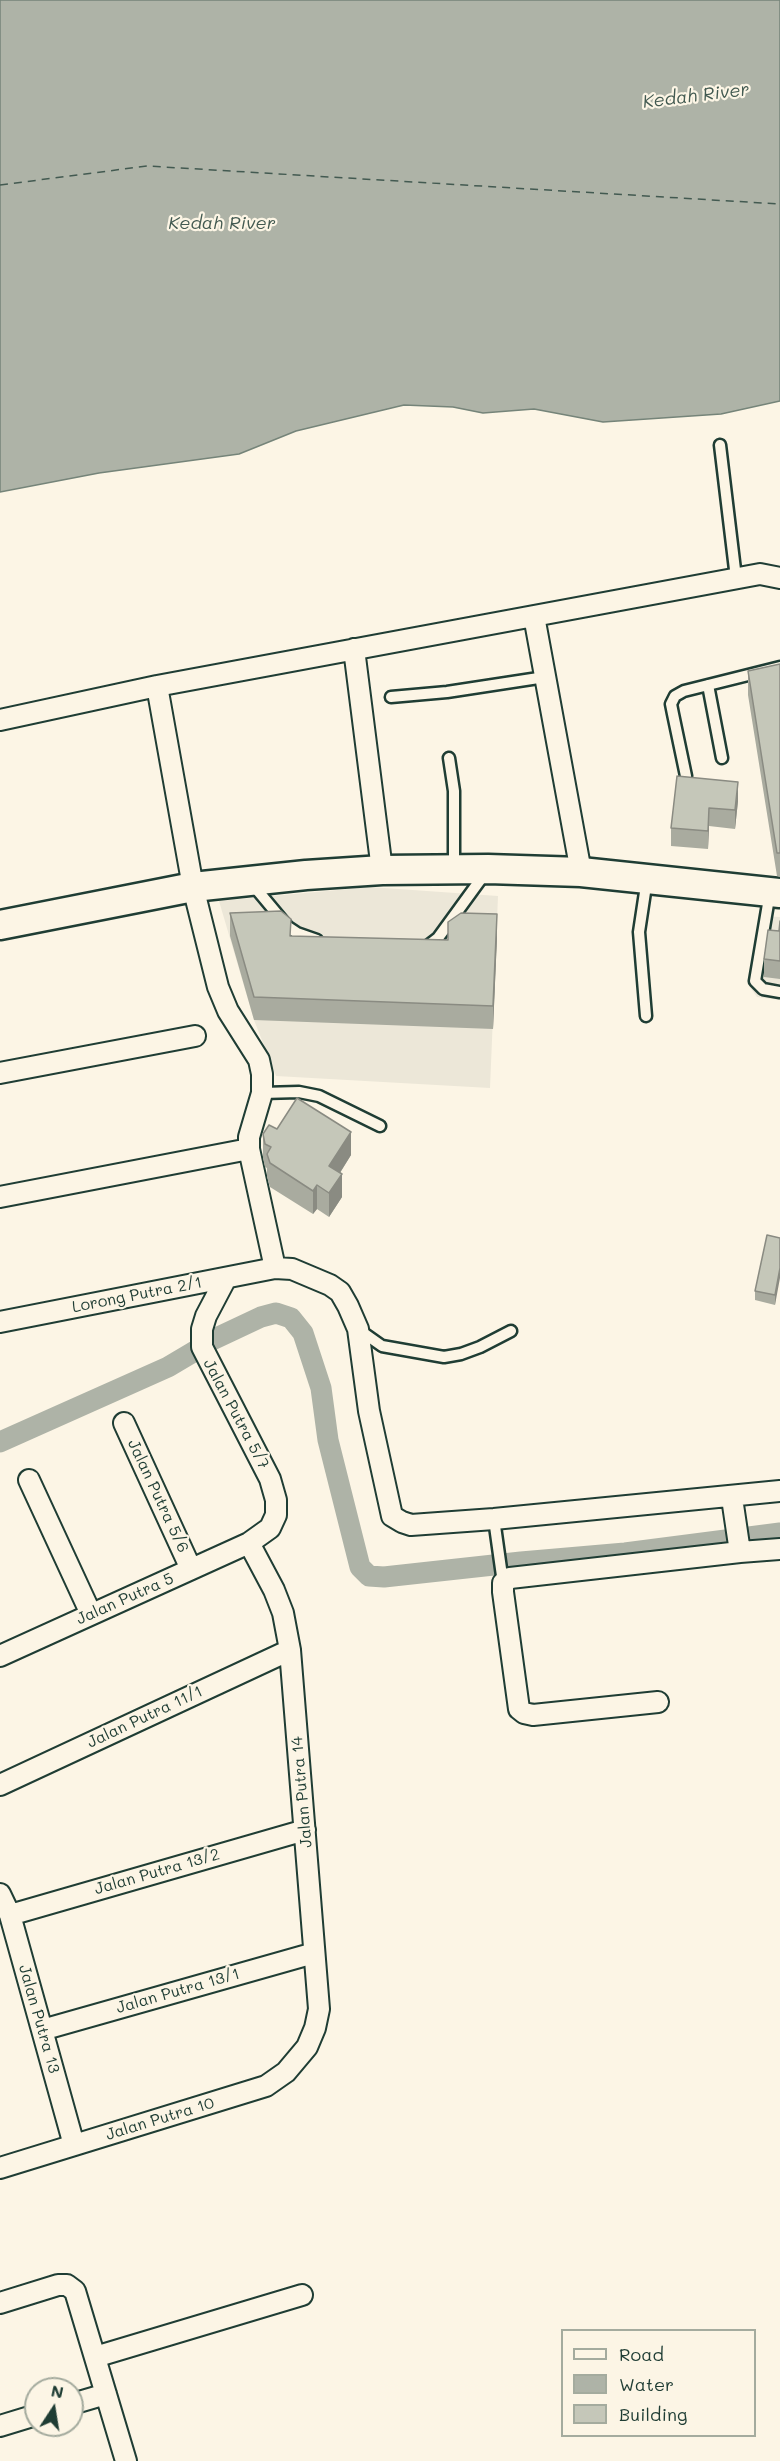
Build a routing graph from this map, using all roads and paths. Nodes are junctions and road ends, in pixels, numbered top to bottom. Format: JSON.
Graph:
{"nodes":[{"id":1,"x":720,"y":445,"type":"dead end"},
{"id":2,"x":780,"y":578,"type":"edge"},
{"id":3,"x":736,"y":579,"type":"junction"},
{"id":4,"x":534,"y":616,"type":"junction"},
{"id":5,"x":354,"y":649,"type":"junction"},
{"id":6,"x":780,"y":667,"type":"edge"},
{"id":7,"x":545,"y":677,"type":"junction"},
{"id":8,"x":708,"y":685,"type":"junction"},
{"id":9,"x":157,"y":686,"type":"junction"},
{"id":10,"x":391,"y":697,"type":"dead end"},
{"id":11,"x":0,"y":720,"type":"edge"},
{"id":12,"x":449,"y":758,"type":"dead end"},
{"id":13,"x":722,"y":758,"type":"dead end"},
{"id":14,"x":686,"y":776,"type":"edge"},
{"id":15,"x":454,"y":869,"type":"junction"},
{"id":16,"x":488,"y":869,"type":"junction"},
{"id":17,"x":382,"y":870,"type":"junction"},
{"id":18,"x":581,"y":872,"type":"junction"},
{"id":19,"x":647,"y":879,"type":"junction"},
{"id":20,"x":249,"y":880,"type":"junction"},
{"id":21,"x":193,"y":887,"type":"junction"},
{"id":22,"x":775,"y":893,"type":"edge"},
{"id":23,"x":0,"y":925,"type":"edge"},
{"id":24,"x":325,"y":941,"type":"edge"},
{"id":25,"x":412,"y":948,"type":"edge"},
{"id":26,"x":780,"y":992,"type":"edge"},
{"id":27,"x":646,"y":1016,"type":"dead end"},
{"id":28,"x":195,"y":1036,"type":"dead end"},
{"id":29,"x":0,"y":1073,"type":"edge"},
{"id":30,"x":262,"y":1093,"type":"junction"},
{"id":31,"x":380,"y":1126,"type":"dead end"},
{"id":32,"x":249,"y":1149,"type":"junction"},
{"id":33,"x":0,"y":1197,"type":"edge"},
{"id":34,"x":275,"y":1268,"type":"junction"},
{"id":35,"x":226,"y":1278,"type":"junction"},
{"id":36,"x":0,"y":1322,"type":"edge"},
{"id":37,"x":358,"y":1329,"type":"junction"},
{"id":38,"x":511,"y":1331,"type":"dead end"},
{"id":39,"x":124,"y":1423,"type":"dead end"},
{"id":40,"x":29,"y":1480,"type":"dead end"},
{"id":41,"x":780,"y":1491,"type":"edge"},
{"id":42,"x":732,"y":1497,"type":"junction"},
{"id":43,"x":494,"y":1519,"type":"junction"},
{"id":44,"x":249,"y":1543,"type":"junction"},
{"id":45,"x":738,"y":1543,"type":"junction"},
{"id":46,"x":780,"y":1549,"type":"edge"},
{"id":47,"x":191,"y":1569,"type":"junction"},
{"id":48,"x":502,"y":1575,"type":"junction"},
{"id":49,"x":91,"y":1614,"type":"junction"},
{"id":50,"x":290,"y":1650,"type":"junction"},
{"id":51,"x":0,"y":1656,"type":"edge"},
{"id":52,"x":658,"y":1702,"type":"dead end"},
{"id":53,"x":0,"y":1785,"type":"edge"},
{"id":54,"x":305,"y":1830,"type":"junction"},
{"id":55,"x":0,"y":1894,"type":"edge"},
{"id":56,"x":10,"y":1915,"type":"junction"},
{"id":57,"x":314,"y":1953,"type":"junction"},
{"id":58,"x":42,"y":2030,"type":"junction"},
{"id":59,"x":307,"y":2047,"type":"joint"},
{"id":60,"x":74,"y":2145,"type":"junction"},
{"id":61,"x":0,"y":2168,"type":"edge"},
{"id":62,"x":302,"y":2295,"type":"dead end"},
{"id":63,"x":0,"y":2303,"type":"edge"},
{"id":64,"x":94,"y":2356,"type":"junction"},
{"id":65,"x":106,"y":2394,"type":"junction"},
{"id":66,"x":84,"y":2400,"type":"edge"},
{"id":67,"x":24,"y":2419,"type":"edge"},
{"id":68,"x":0,"y":2426,"type":"edge"},
{"id":69,"x":126,"y":2461,"type":"edge"}],
"edges":[{"from":1,"to":3,"type":"lane"},
{"from":2,"to":3,"type":"street"},
{"from":3,"to":4,"type":"street"},
{"from":4,"to":5,"type":"street"},
{"from":4,"to":7,"type":"street"},
{"from":5,"to":9,"type":"street"},
{"from":5,"to":17,"type":"street"},
{"from":6,"to":8,"type":"lane"},
{"from":7,"to":10,"type":"lane"},
{"from":7,"to":18,"type":"street"},
{"from":8,"to":13,"type":"lane"},
{"from":8,"to":14,"type":"lane"},
{"from":9,"to":11,"type":"street"},
{"from":9,"to":21,"type":"street"},
{"from":12,"to":15,"type":"lane"},
{"from":15,"to":16,"type":"main road"},
{"from":15,"to":17,"type":"main road"},
{"from":16,"to":18,"type":"main road"},
{"from":16,"to":25,"type":"lane"},
{"from":17,"to":20,"type":"main road"},
{"from":18,"to":19,"type":"main road"},
{"from":19,"to":22,"type":"main road"},
{"from":19,"to":27,"type":"lane"},
{"from":20,"to":21,"type":"main road"},
{"from":20,"to":24,"type":"lane"},
{"from":21,"to":23,"type":"main road"},
{"from":21,"to":30,"type":"street"},
{"from":22,"to":26,"type":"lane"},
{"from":28,"to":29,"type":"street"},
{"from":30,"to":31,"type":"lane"},
{"from":30,"to":32,"type":"street"},
{"from":32,"to":33,"type":"street"},
{"from":32,"to":34,"type":"street"},
{"from":34,"to":35,"type":"street","name":"Lorong Putra 2/1"},
{"from":34,"to":37,"type":"street"},
{"from":35,"to":36,"type":"street","name":"Lorong Putra 2/1"},
{"from":35,"to":44,"type":"street","name":"Jalan Putra 5/7"},
{"from":37,"to":38,"type":"lane"},
{"from":37,"to":43,"type":"street"},
{"from":39,"to":47,"type":"street","name":"Jalan Putra 5/6"},
{"from":40,"to":49,"type":"street"},
{"from":41,"to":42,"type":"street"},
{"from":42,"to":43,"type":"street"},
{"from":42,"to":45,"type":"street"},
{"from":43,"to":48,"type":"lane"},
{"from":44,"to":47,"type":"street","name":"Jalan Putra 5"},
{"from":44,"to":50,"type":"street","name":"Jalan Putra 14"},
{"from":45,"to":46,"type":"street"},
{"from":45,"to":48,"type":"street"},
{"from":47,"to":49,"type":"street","name":"Jalan Putra 5"},
{"from":48,"to":52,"type":"street"},
{"from":49,"to":51,"type":"street","name":"Jalan Putra 5"},
{"from":50,"to":53,"type":"street","name":"Jalan Putra 11/1"},
{"from":50,"to":54,"type":"street","name":"Jalan Putra 14"},
{"from":54,"to":56,"type":"street","name":"Jalan Putra 13/2"},
{"from":54,"to":57,"type":"street","name":"Jalan Putra 14"},
{"from":55,"to":56,"type":"street","name":"Jalan Putra 13"},
{"from":56,"to":58,"type":"street","name":"Jalan Putra 13"},
{"from":57,"to":58,"type":"street","name":"Jalan Putra 13/1"},
{"from":57,"to":59,"type":"street","name":"Jalan Putra 14"},
{"from":58,"to":60,"type":"street","name":"Jalan Putra 13"},
{"from":59,"to":60,"type":"street","name":"Jalan Putra 10"},
{"from":60,"to":61,"type":"street","name":"Jalan Putra 10"},
{"from":62,"to":64,"type":"street"},
{"from":63,"to":64,"type":"street"},
{"from":64,"to":65,"type":"street"},
{"from":65,"to":66,"type":"street"},
{"from":65,"to":69,"type":"street"},
{"from":67,"to":68,"type":"street"}]}
